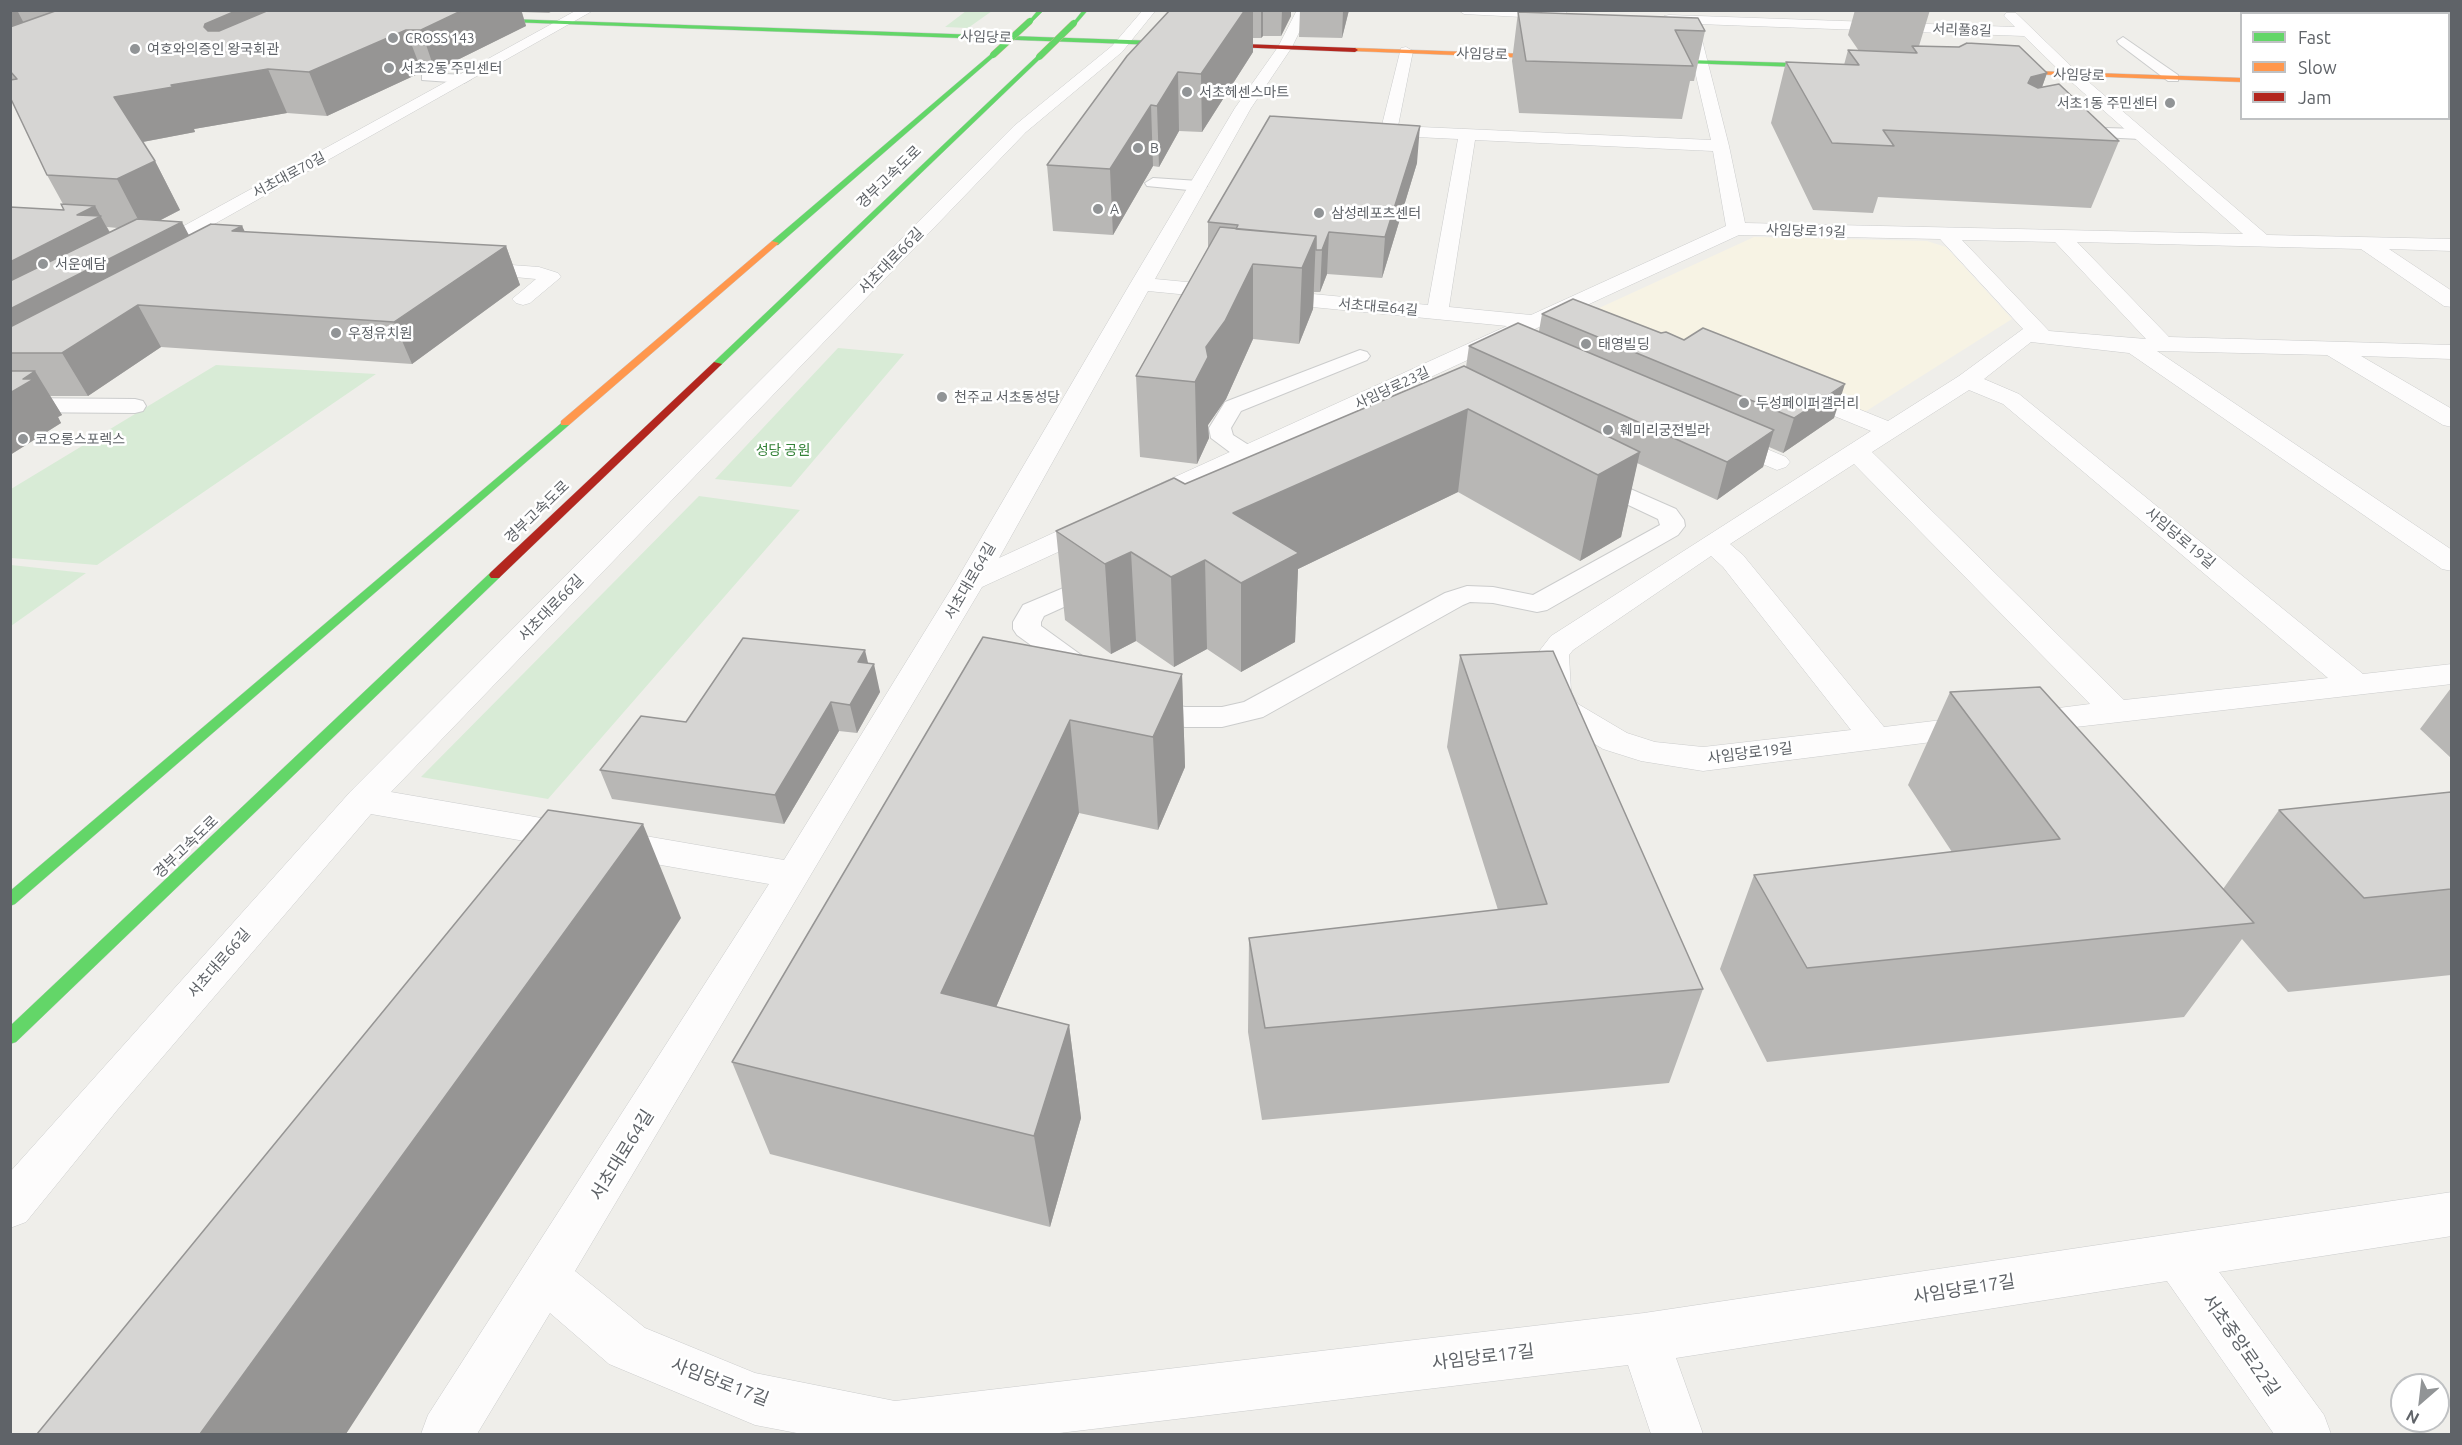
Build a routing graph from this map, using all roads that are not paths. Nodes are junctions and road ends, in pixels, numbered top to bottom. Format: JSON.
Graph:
{"nodes":[{"id":1,"x":588,"y":10,"type":"edge"},
{"id":2,"x":1042,"y":10,"type":"edge"},
{"id":3,"x":1086,"y":10,"type":"edge"},
{"id":4,"x":1150,"y":10,"type":"edge"},
{"id":5,"x":1304,"y":10,"type":"edge"},
{"id":6,"x":1847,"y":10,"type":"edge"},
{"id":7,"x":2005,"y":10,"type":"edge"},
{"id":8,"x":1467,"y":11,"type":"edge"},
{"id":9,"x":1574,"y":16,"type":"edge"},
{"id":10,"x":471,"y":18,"type":"dead end"},
{"id":11,"x":1655,"y":19,"type":"edge"},
{"id":12,"x":1690,"y":20,"type":"junction"},
{"id":13,"x":566,"y":22,"type":"junction"},
{"id":14,"x":1860,"y":26,"type":"junction"},
{"id":15,"x":2027,"y":32,"type":"junction"},
{"id":16,"x":2123,"y":41,"type":"dead end"},
{"id":17,"x":1125,"y":42,"type":"junction"},
{"id":18,"x":1285,"y":47,"type":"junction"},
{"id":19,"x":1406,"y":51,"type":"junction"},
{"id":20,"x":1569,"y":57,"type":"edge"},
{"id":21,"x":1639,"y":60,"type":"edge"},
{"id":22,"x":1702,"y":62,"type":"junction"},
{"id":23,"x":1844,"y":67,"type":"edge"},
{"id":24,"x":1994,"y":72,"type":"edge"},
{"id":25,"x":2072,"y":75,"type":"junction"},
{"id":26,"x":427,"y":77,"type":"edge"},
{"id":27,"x":2173,"y":78,"type":"junction"},
{"id":28,"x":464,"y":79,"type":"junction"},
{"id":29,"x":2240,"y":80,"type":"edge"},
{"id":30,"x":2055,"y":117,"type":"edge"},
{"id":31,"x":1354,"y":129,"type":"edge"},
{"id":32,"x":1389,"y":131,"type":"junction"},
{"id":33,"x":2071,"y":132,"type":"junction"},
{"id":34,"x":2052,"y":134,"type":"edge"},
{"id":35,"x":2140,"y":134,"type":"junction"},
{"id":36,"x":1467,"y":135,"type":"junction"},
{"id":37,"x":1721,"y":146,"type":"junction"},
{"id":38,"x":1154,"y":183,"type":"dead end"},
{"id":39,"x":1199,"y":186,"type":"junction"},
{"id":40,"x":1736,"y":229,"type":"junction"},
{"id":41,"x":1947,"y":235,"type":"junction"},
{"id":42,"x":2060,"y":236,"type":"junction"},
{"id":43,"x":134,"y":237,"type":"edge"},
{"id":44,"x":2262,"y":241,"type":"junction"},
{"id":45,"x":166,"y":243,"type":"junction"},
{"id":46,"x":2367,"y":244,"type":"junction"},
{"id":47,"x":2451,"y":245,"type":"edge"},
{"id":48,"x":200,"y":250,"type":"edge"},
{"id":49,"x":132,"y":261,"type":"edge"},
{"id":50,"x":446,"y":267,"type":"edge"},
{"id":51,"x":1140,"y":284,"type":"junction"},
{"id":52,"x":523,"y":299,"type":"dead end"},
{"id":53,"x":2451,"y":301,"type":"edge"},
{"id":54,"x":1437,"y":313,"type":"junction"},
{"id":55,"x":1544,"y":318,"type":"junction"},
{"id":56,"x":1583,"y":327,"type":"edge"},
{"id":57,"x":2041,"y":335,"type":"junction"},
{"id":58,"x":2163,"y":344,"type":"junction"},
{"id":59,"x":2135,"y":347,"type":"junction"},
{"id":60,"x":2332,"y":349,"type":"junction"},
{"id":61,"x":2451,"y":352,"type":"edge"},
{"id":62,"x":1360,"y":356,"type":"dead end"},
{"id":63,"x":1967,"y":381,"type":"junction"},
{"id":64,"x":1779,"y":385,"type":"edge"},
{"id":65,"x":1392,"y":388,"type":"junction"},
{"id":66,"x":1425,"y":402,"type":"edge"},
{"id":67,"x":10,"y":405,"type":"edge"},
{"id":68,"x":135,"y":406,"type":"dead end"},
{"id":69,"x":2451,"y":420,"type":"edge"},
{"id":70,"x":1702,"y":429,"type":"edge"},
{"id":71,"x":1888,"y":430,"type":"junction"},
{"id":72,"x":1856,"y":451,"type":"junction"},
{"id":73,"x":1247,"y":454,"type":"junction"},
{"id":74,"x":1777,"y":462,"type":"dead end"},
{"id":75,"x":1572,"y":470,"type":"edge"},
{"id":76,"x":1712,"y":543,"type":"junction"},
{"id":77,"x":2451,"y":563,"type":"edge"},
{"id":78,"x":1120,"y":571,"type":"edge"},
{"id":79,"x":971,"y":581,"type":"junction"},
{"id":80,"x":2451,"y":674,"type":"edge"},
{"id":81,"x":2357,"y":685,"type":"junction"},
{"id":82,"x":2117,"y":712,"type":"junction"},
{"id":83,"x":1875,"y":738,"type":"junction"},
{"id":84,"x":363,"y":800,"type":"junction"},
{"id":85,"x":795,"y":875,"type":"junction"},
{"id":86,"x":10,"y":900,"type":"edge"},
{"id":87,"x":10,"y":1037,"type":"edge"},
{"id":88,"x":10,"y":1207,"type":"edge"},
{"id":89,"x":2451,"y":1214,"type":"edge"},
{"id":90,"x":2178,"y":1256,"type":"junction"},
{"id":91,"x":546,"y":1278,"type":"junction"},
{"id":92,"x":1644,"y":1338,"type":"junction"},
{"id":93,"x":447,"y":1434,"type":"edge"},
{"id":94,"x":1677,"y":1434,"type":"edge"},
{"id":95,"x":2305,"y":1434,"type":"edge"}],
"edges":[{"from":1,"to":13,"type":"street"},
{"from":2,"to":86,"type":"main road","name":"경부고속도로","bridge":true},
{"from":3,"to":87,"type":"main road","name":"경부고속도로","bridge":true},
{"from":4,"to":17,"type":"street","name":"서초대로66길"},
{"from":5,"to":18,"type":"street","name":"서초대로64길"},
{"from":6,"to":14,"type":"street"},
{"from":7,"to":15,"type":"street"},
{"from":8,"to":9,"type":"street"},
{"from":10,"to":13,"type":"main road","name":"사임당로"},
{"from":11,"to":12,"type":"street","name":"서리풀8길"},
{"from":12,"to":14,"type":"street","name":"서리풀8길"},
{"from":12,"to":22,"type":"street"},
{"from":13,"to":17,"type":"main road","name":"사임당로"},
{"from":13,"to":28,"type":"street","name":"서초대로70길"},
{"from":14,"to":15,"type":"street","name":"서리풀8길"},
{"from":15,"to":25,"type":"street"},
{"from":16,"to":27,"type":"lane"},
{"from":17,"to":18,"type":"main road","name":"사임당로"},
{"from":17,"to":84,"type":"street","name":"서초대로66길"},
{"from":18,"to":19,"type":"main road","name":"사임당로"},
{"from":18,"to":39,"type":"street","name":"서초대로64길"},
{"from":19,"to":20,"type":"main road","name":"사임당로"},
{"from":19,"to":32,"type":"street"},
{"from":21,"to":22,"type":"main road"},
{"from":22,"to":23,"type":"main road"},
{"from":22,"to":37,"type":"street"},
{"from":24,"to":25,"type":"main road","name":"사임당로"},
{"from":25,"to":27,"type":"main road","name":"사임당로"},
{"from":25,"to":35,"type":"street"},
{"from":26,"to":28,"type":"lane"},
{"from":27,"to":29,"type":"main road","name":"사임당로"},
{"from":28,"to":45,"type":"street","name":"서초대로70길"},
{"from":30,"to":33,"type":"lane"},
{"from":31,"to":32,"type":"street"},
{"from":32,"to":36,"type":"street"},
{"from":33,"to":34,"type":"lane"},
{"from":33,"to":35,"type":"lane"},
{"from":35,"to":44,"type":"street"},
{"from":36,"to":37,"type":"street"},
{"from":36,"to":54,"type":"street","name":"서초대로64길"},
{"from":37,"to":40,"type":"street"},
{"from":38,"to":39,"type":"lane"},
{"from":39,"to":51,"type":"street","name":"서초대로64길"},
{"from":40,"to":41,"type":"street","name":"사임당로19길"},
{"from":40,"to":55,"type":"street","name":"사임당로23길"},
{"from":41,"to":42,"type":"street","name":"사임당로19길"},
{"from":41,"to":57,"type":"street"},
{"from":42,"to":44,"type":"street","name":"사임당로19길"},
{"from":42,"to":58,"type":"street"},
{"from":43,"to":45,"type":"street"},
{"from":44,"to":46,"type":"street","name":"사임당로19길"},
{"from":45,"to":48,"type":"street"},
{"from":45,"to":49,"type":"street","name":"서초대로70길"},
{"from":46,"to":47,"type":"street"},
{"from":46,"to":53,"type":"street"},
{"from":50,"to":52,"type":"street"},
{"from":51,"to":54,"type":"street","name":"서초대로64길"},
{"from":51,"to":79,"type":"street","name":"서초대로64길"},
{"from":54,"to":55,"type":"street"},
{"from":55,"to":56,"type":"street"},
{"from":55,"to":65,"type":"street","name":"사임당로23길"},
{"from":57,"to":59,"type":"street","name":"사임당로19길"},
{"from":57,"to":63,"type":"street","name":"사임당로19길"},
{"from":58,"to":59,"type":"street","name":"사임당로19길"},
{"from":58,"to":60,"type":"street","name":"사임당로19길"},
{"from":59,"to":77,"type":"street","name":"사임당로19길"},
{"from":60,"to":61,"type":"street","name":"사임당로19길"},
{"from":60,"to":69,"type":"street","name":"사임당로19길"},
{"from":62,"to":73,"type":"lane"},
{"from":63,"to":71,"type":"street","name":"사임당로19길"},
{"from":63,"to":81,"type":"street","name":"사임당로19길"},
{"from":64,"to":71,"type":"street"},
{"from":65,"to":66,"type":"lane"},
{"from":65,"to":73,"type":"street","name":"사임당로23길"},
{"from":67,"to":68,"type":"lane"},
{"from":70,"to":74,"type":"street"},
{"from":71,"to":72,"type":"street","name":"사임당로19길"},
{"from":72,"to":76,"type":"street","name":"사임당로19길"},
{"from":72,"to":82,"type":"street"},
{"from":73,"to":79,"type":"street","name":"사임당로23길"},
{"from":75,"to":78,"type":"lane"},
{"from":76,"to":83,"type":"street"},
{"from":76,"to":83,"type":"street","name":"사임당로19길"},
{"from":79,"to":85,"type":"street","name":"서초대로64길"},
{"from":80,"to":81,"type":"street","name":"사임당로19길"},
{"from":81,"to":82,"type":"street","name":"사임당로19길"},
{"from":82,"to":83,"type":"street","name":"사임당로19길"},
{"from":84,"to":85,"type":"street"},
{"from":84,"to":88,"type":"street","name":"서초대로66길"},
{"from":85,"to":91,"type":"street","name":"서초대로64길"},
{"from":89,"to":90,"type":"street","name":"사임당로17길"},
{"from":90,"to":92,"type":"street","name":"사임당로17길"},
{"from":90,"to":95,"type":"street","name":"서초중앙로22길"},
{"from":91,"to":92,"type":"street","name":"사임당로17길"},
{"from":91,"to":93,"type":"street","name":"서초대로64길"},
{"from":92,"to":94,"type":"street"}]}
